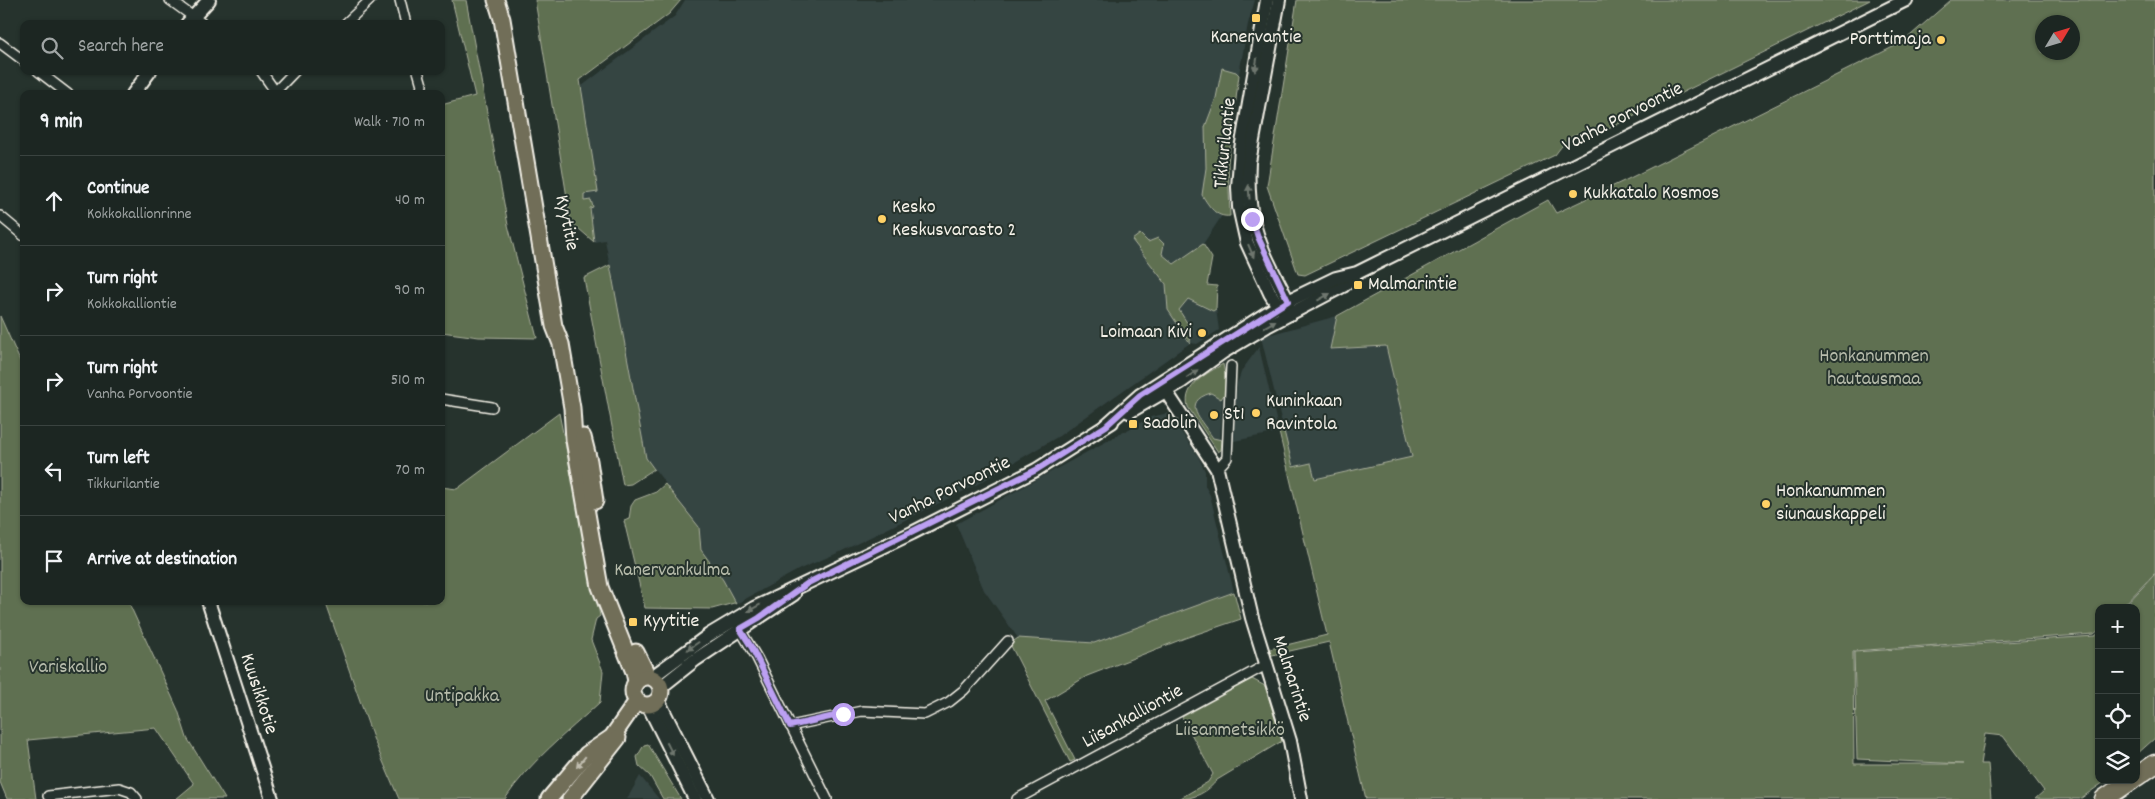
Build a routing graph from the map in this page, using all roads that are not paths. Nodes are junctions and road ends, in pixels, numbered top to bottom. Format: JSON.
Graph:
{"nodes":[{"id":1,"x":170,"y":0,"type":"edge"},
{"id":2,"x":209,"y":0,"type":"edge"},
{"id":3,"x":370,"y":0,"type":"edge"},
{"id":4,"x":400,"y":0,"type":"edge"},
{"id":5,"x":496,"y":0,"type":"edge"},
{"id":6,"x":503,"y":0,"type":"edge"},
{"id":7,"x":1267,"y":0,"type":"edge"},
{"id":8,"x":1279,"y":0,"type":"edge"},
{"id":9,"x":1906,"y":0,"type":"edge"},
{"id":10,"x":502,"y":19,"type":"junction"},
{"id":11,"x":193,"y":20,"type":"edge"},
{"id":12,"x":195,"y":20,"type":"edge"},
{"id":13,"x":349,"y":20,"type":"edge"},
{"id":14,"x":405,"y":20,"type":"edge"},
{"id":15,"x":0,"y":43,"type":"edge"},
{"id":16,"x":20,"y":58,"type":"edge"},
{"id":17,"x":43,"y":75,"type":"edge"},
{"id":18,"x":147,"y":75,"type":"edge"},
{"id":19,"x":264,"y":75,"type":"edge"},
{"id":20,"x":291,"y":75,"type":"edge"},
{"id":21,"x":419,"y":75,"type":"edge"},
{"id":22,"x":63,"y":90,"type":"edge"},
{"id":23,"x":136,"y":90,"type":"edge"},
{"id":24,"x":273,"y":90,"type":"edge"},
{"id":25,"x":278,"y":90,"type":"edge"},
{"id":26,"x":421,"y":90,"type":"edge"},
{"id":27,"x":0,"y":216,"type":"edge"},
{"id":28,"x":20,"y":233,"type":"edge"},
{"id":29,"x":1284,"y":307,"type":"junction"},
{"id":30,"x":1231,"y":366,"type":"dead end"},
{"id":31,"x":1162,"y":387,"type":"junction"},
{"id":32,"x":445,"y":400,"type":"edge"},
{"id":33,"x":492,"y":407,"type":"dead end"},
{"id":34,"x":1217,"y":469,"type":"junction"},
{"id":35,"x":209,"y":605,"type":"edge"},
{"id":36,"x":737,"y":624,"type":"junction"},
{"id":37,"x":1008,"y":641,"type":"dead end"},
{"id":38,"x":1266,"y":665,"type":"junction"},
{"id":39,"x":648,"y":692,"type":"junction"},
{"id":40,"x":790,"y":726,"type":"junction"},
{"id":41,"x":2155,"y":764,"type":"edge"},
{"id":42,"x":2140,"y":774,"type":"edge"},
{"id":43,"x":2126,"y":784,"type":"edge"},
{"id":44,"x":48,"y":796,"type":"dead end"},
{"id":45,"x":137,"y":799,"type":"edge"},
{"id":46,"x":272,"y":799,"type":"edge"},
{"id":47,"x":549,"y":799,"type":"edge"},
{"id":48,"x":570,"y":799,"type":"edge"},
{"id":49,"x":695,"y":799,"type":"edge"},
{"id":50,"x":708,"y":799,"type":"edge"},
{"id":51,"x":828,"y":799,"type":"edge"},
{"id":52,"x":1017,"y":799,"type":"edge"},
{"id":53,"x":1301,"y":799,"type":"edge"},
{"id":54,"x":2104,"y":799,"type":"edge"}],
"edges":[{"from":1,"to":11,"type":"street"},
{"from":2,"to":12,"type":"main road"},
{"from":3,"to":13,"type":"street"},
{"from":4,"to":14,"type":"street"},
{"from":5,"to":10,"type":"main road","name":"Kyytitie"},
{"from":6,"to":10,"type":"main road","name":"Kyytitie"},
{"from":7,"to":29,"type":"main road","name":"Tikkurilantie","one_way":true},
{"from":29,"to":8,"type":"main road","name":"Tikkurilantie","one_way":true},
{"from":9,"to":29,"type":"main road","name":"Vanha Porvoontie"},
{"from":10,"to":39,"type":"main road","name":"Kyytitie"},
{"from":15,"to":16,"type":"street"},
{"from":17,"to":22,"type":"street"},
{"from":18,"to":23,"type":"main road"},
{"from":19,"to":24,"type":"street"},
{"from":20,"to":25,"type":"street"},
{"from":21,"to":26,"type":"street"},
{"from":27,"to":28,"type":"street"},
{"from":29,"to":31,"type":"main road","name":"Vanha Porvoontie"},
{"from":30,"to":34,"type":"street"},
{"from":31,"to":34,"type":"main road","name":"Malmarintie"},
{"from":31,"to":36,"type":"main road","name":"Vanha Porvoontie"},
{"from":32,"to":33,"type":"street"},
{"from":34,"to":38,"type":"main road","name":"Malmarintie"},
{"from":35,"to":46,"type":"main road","name":"Kuusikkotie"},
{"from":36,"to":39,"type":"main road","name":"Vanha Porvoontie"},
{"from":36,"to":40,"type":"street"},
{"from":37,"to":40,"type":"street"},
{"from":38,"to":52,"type":"street","name":"Liisankalliontie"},
{"from":38,"to":53,"type":"main road","name":"Malmarintie"},
{"from":39,"to":47,"type":"main road","name":"Vanha Porvoontie","one_way":true},
{"from":39,"to":48,"type":"main road","name":"Vanha Porvoontie"},
{"from":39,"to":49,"type":"main road","name":"Kyytitie","one_way":true},
{"from":39,"to":50,"type":"main road","name":"Kyytitie"},
{"from":40,"to":51,"type":"street"},
{"from":41,"to":42,"type":"highway"},
{"from":43,"to":54,"type":"highway"},
{"from":44,"to":45,"type":"street"}]}
